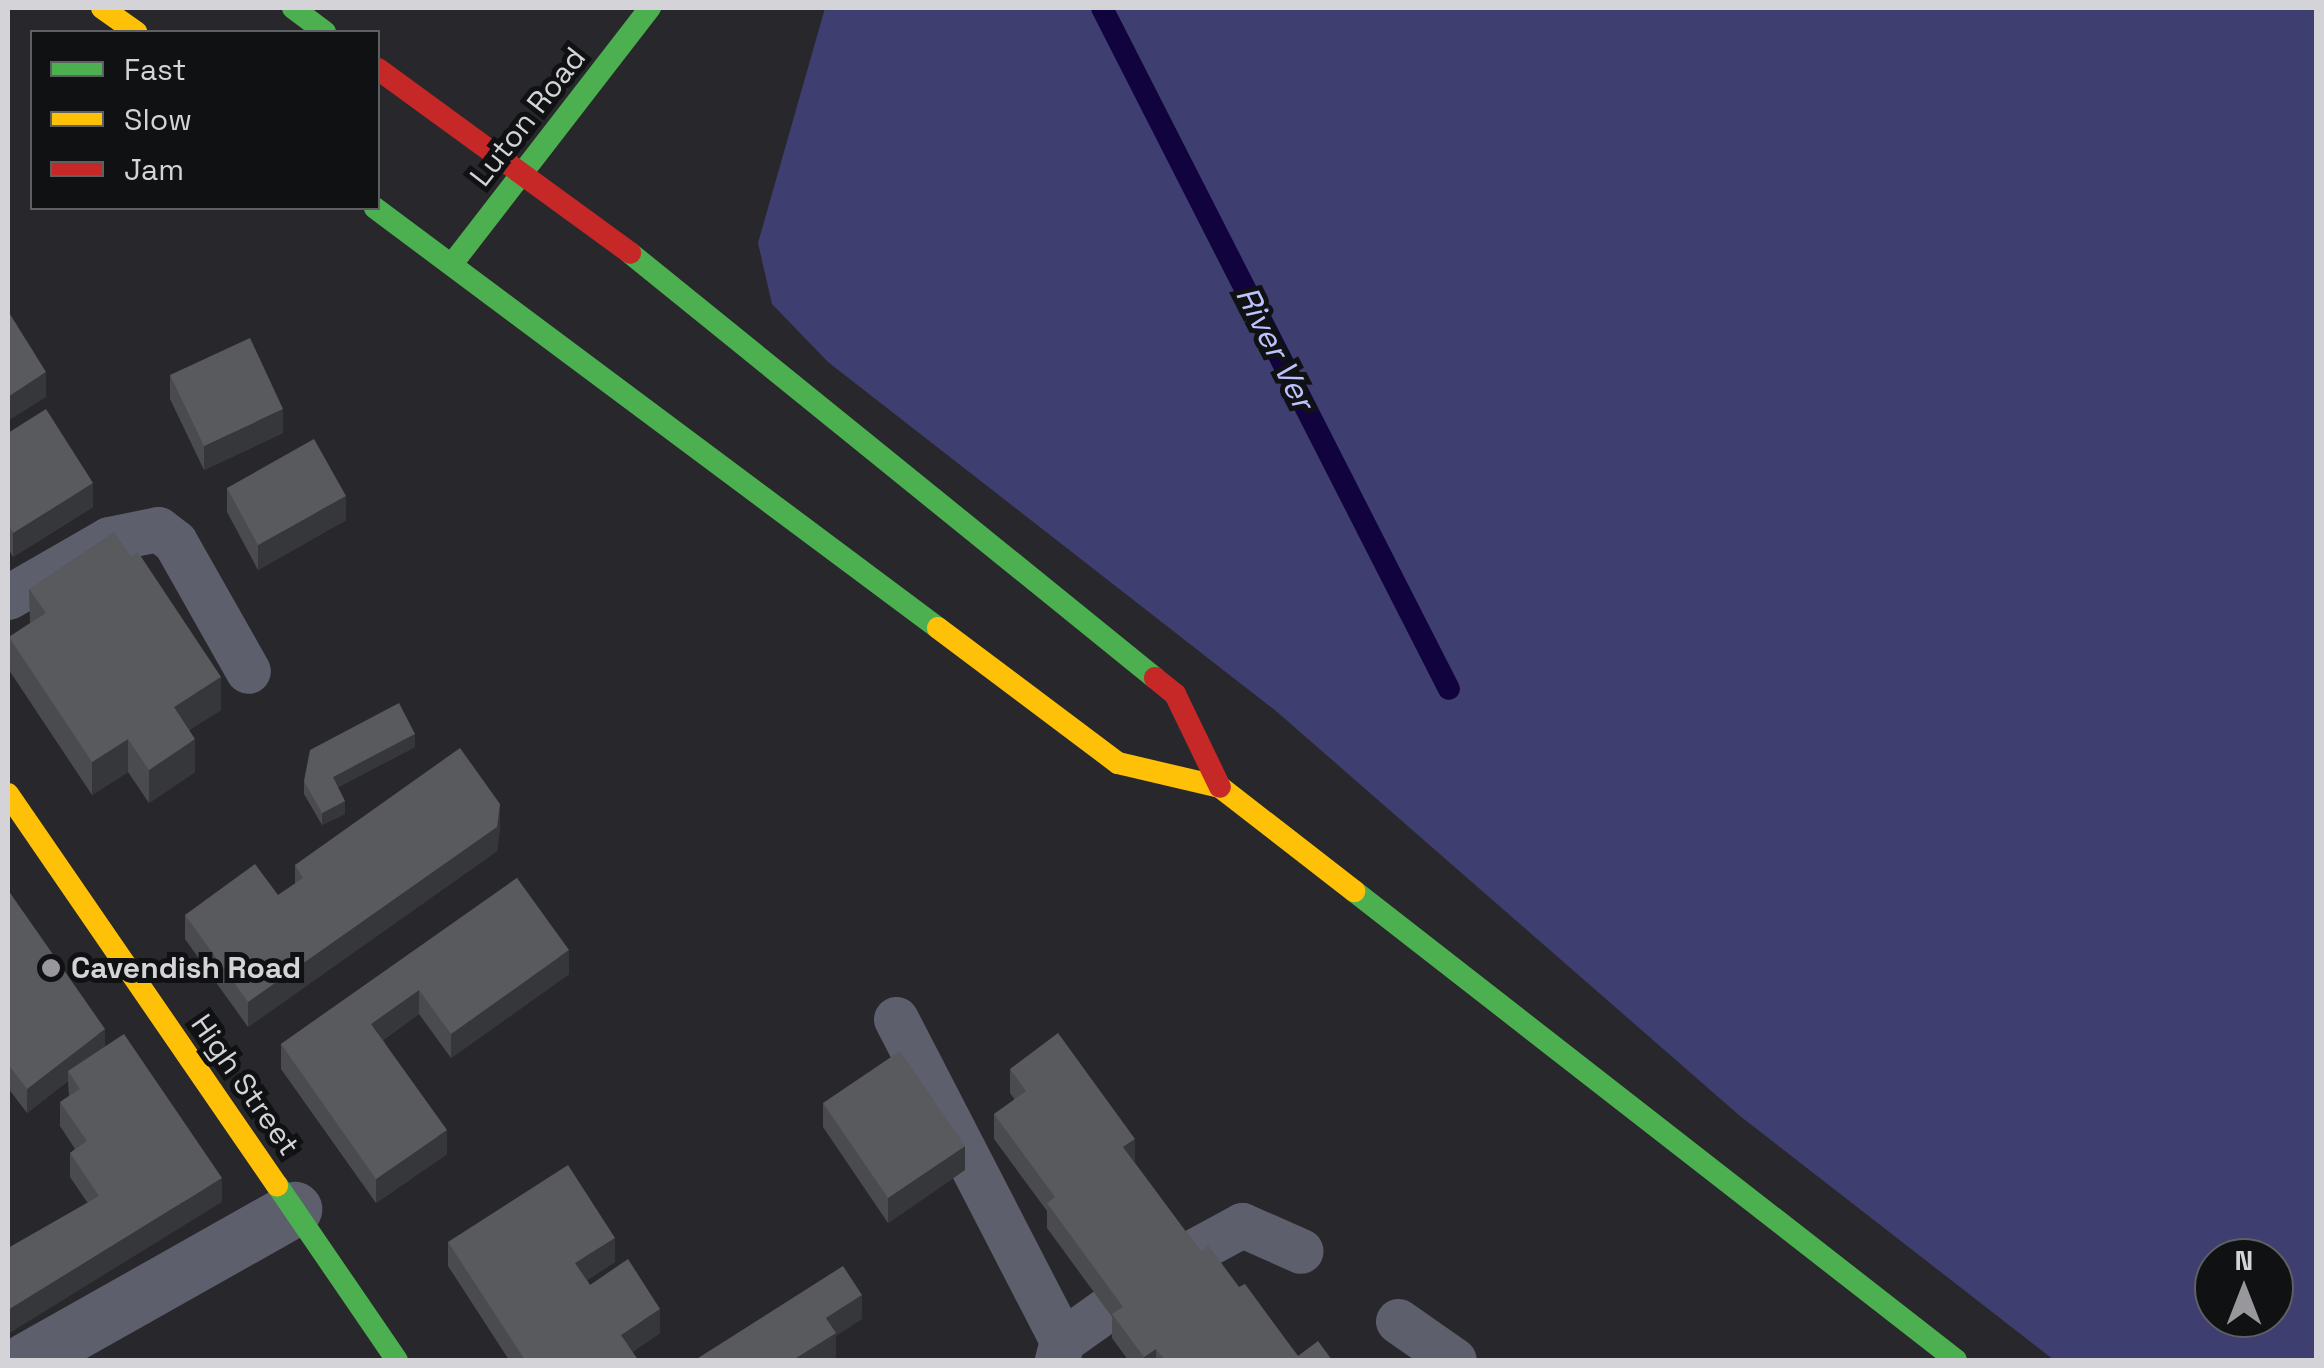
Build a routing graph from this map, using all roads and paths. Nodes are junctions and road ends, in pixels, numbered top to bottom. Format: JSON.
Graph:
{"nodes":[{"id":1,"x":102,"y":8,"type":"edge"},
{"id":2,"x":293,"y":8,"type":"edge"},
{"id":3,"x":650,"y":8,"type":"edge"},
{"id":4,"x":133,"y":30,"type":"edge"},
{"id":5,"x":322,"y":30,"type":"edge"},
{"id":6,"x":380,"y":70,"type":"edge"},
{"id":7,"x":522,"y":170,"type":"junction"},
{"id":8,"x":378,"y":210,"type":"edge"},
{"id":9,"x":452,"y":264,"type":"junction"},
{"id":10,"x":8,"y":597,"type":"edge"},
{"id":11,"x":248,"y":672,"type":"dead end"},
{"id":12,"x":1220,"y":787,"type":"junction"},
{"id":13,"x":8,"y":794,"type":"edge"},
{"id":14,"x":896,"y":1019,"type":"dead end"},
{"id":15,"x":294,"y":1208,"type":"junction"},
{"id":16,"x":1301,"y":1250,"type":"dead end"},
{"id":17,"x":1185,"y":1256,"type":"edge"},
{"id":18,"x":1107,"y":1309,"type":"edge"},
{"id":19,"x":1398,"y":1320,"type":"dead end"},
{"id":20,"x":1059,"y":1351,"type":"edge"},
{"id":21,"x":26,"y":1360,"type":"edge"},
{"id":22,"x":398,"y":1360,"type":"edge"},
{"id":23,"x":1454,"y":1360,"type":"edge"},
{"id":24,"x":1956,"y":1360,"type":"edge"}],
"edges":[{"from":1,"to":4,"type":"main road"},
{"from":2,"to":5,"type":"main road"},
{"from":3,"to":7,"type":"main road","name":"Luton Road"},
{"from":6,"to":7,"type":"main road"},
{"from":7,"to":9,"type":"main road","name":"Luton Road"},
{"from":7,"to":12,"type":"main road"},
{"from":8,"to":9,"type":"main road"},
{"from":9,"to":12,"type":"main road"},
{"from":10,"to":11,"type":"lane"},
{"from":12,"to":24,"type":"main road"},
{"from":13,"to":15,"type":"main road","name":"High Street"},
{"from":14,"to":20,"type":"lane"},
{"from":15,"to":21,"type":"street"},
{"from":15,"to":22,"type":"main road","name":"High Street"},
{"from":16,"to":17,"type":"lane"},
{"from":18,"to":20,"type":"lane"},
{"from":19,"to":23,"type":"lane"}]}
